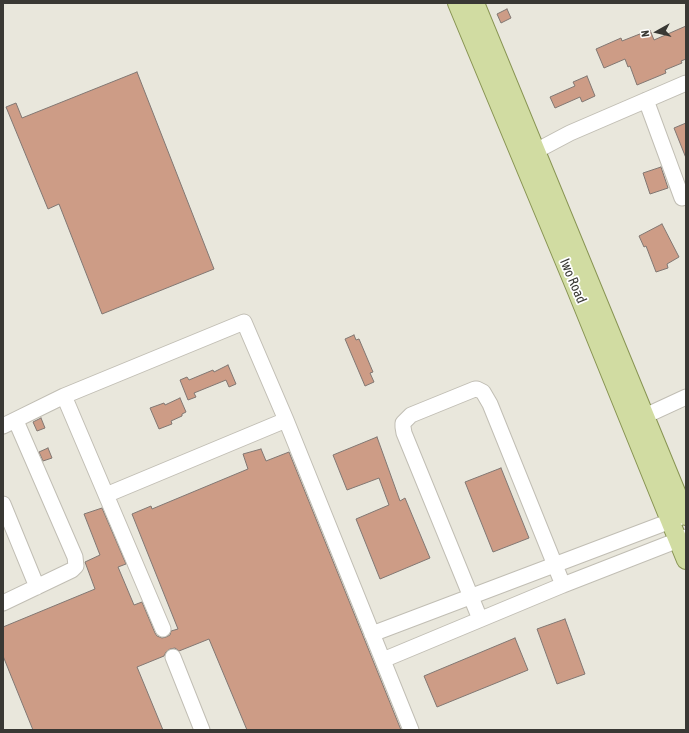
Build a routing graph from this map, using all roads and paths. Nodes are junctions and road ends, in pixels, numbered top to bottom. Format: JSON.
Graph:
{"nodes":[{"id":1,"x":457,"y":3,"type":"edge"},
{"id":2,"x":475,"y":3,"type":"edge"},
{"id":3,"x":686,"y":83,"type":"edge"},
{"id":4,"x":646,"y":100,"type":"junction"},
{"id":5,"x":516,"y":124,"type":"junction"},
{"id":6,"x":536,"y":151,"type":"junction"},
{"id":7,"x":682,"y":198,"type":"dead end"},
{"id":8,"x":64,"y":396,"type":"junction"},
{"id":9,"x":686,"y":397,"type":"edge"},
{"id":10,"x":645,"y":416,"type":"junction"},
{"id":11,"x":286,"y":420,"type":"junction"},
{"id":12,"x":10,"y":424,"type":"edge"},
{"id":13,"x":106,"y":495,"type":"junction"},
{"id":14,"x":3,"y":504,"type":"edge"},
{"id":15,"x":681,"y":518,"type":"edge"},
{"id":16,"x":682,"y":538,"type":"edge"},
{"id":17,"x":686,"y":560,"type":"edge"},
{"id":18,"x":555,"y":564,"type":"junction"},
{"id":19,"x":563,"y":584,"type":"junction"},
{"id":20,"x":37,"y":587,"type":"junction"},
{"id":21,"x":470,"y":596,"type":"junction"},
{"id":22,"x":3,"y":603,"type":"edge"},
{"id":23,"x":480,"y":619,"type":"junction"},
{"id":24,"x":163,"y":629,"type":"dead end"},
{"id":25,"x":372,"y":634,"type":"junction"},
{"id":26,"x":172,"y":657,"type":"dead end"},
{"id":27,"x":383,"y":660,"type":"junction"},
{"id":28,"x":202,"y":730,"type":"edge"},
{"id":29,"x":411,"y":730,"type":"edge"}],
"edges":[{"from":1,"to":5,"type":"main road","name":"Iwo Road"},
{"from":2,"to":5,"type":"main road","name":"Iwo Road"},
{"from":3,"to":4,"type":"street"},
{"from":4,"to":6,"type":"street"},
{"from":4,"to":7,"type":"street"},
{"from":5,"to":6,"type":"main road","name":"Iwo Road"},
{"from":5,"to":15,"type":"main road","name":"Iwo Road"},
{"from":6,"to":10,"type":"main road","name":"Iwo Road"},
{"from":8,"to":11,"type":"street"},
{"from":8,"to":12,"type":"street"},
{"from":8,"to":13,"type":"street"},
{"from":9,"to":10,"type":"street"},
{"from":10,"to":15,"type":"main road","name":"Iwo Road"},
{"from":11,"to":13,"type":"street"},
{"from":11,"to":25,"type":"street"},
{"from":12,"to":20,"type":"street"},
{"from":13,"to":24,"type":"street"},
{"from":14,"to":20,"type":"street"},
{"from":15,"to":16,"type":"main road","name":"Iwo Road"},
{"from":15,"to":18,"type":"street"},
{"from":16,"to":17,"type":"main road","name":"Iwo Road"},
{"from":16,"to":19,"type":"street"},
{"from":18,"to":19,"type":"street"},
{"from":18,"to":21,"type":"street"},
{"from":18,"to":21,"type":"street"},
{"from":19,"to":23,"type":"street"},
{"from":20,"to":22,"type":"street"},
{"from":21,"to":23,"type":"street"},
{"from":21,"to":25,"type":"street"},
{"from":23,"to":27,"type":"street"},
{"from":25,"to":27,"type":"street"},
{"from":26,"to":28,"type":"street"},
{"from":27,"to":29,"type":"street"}]}
